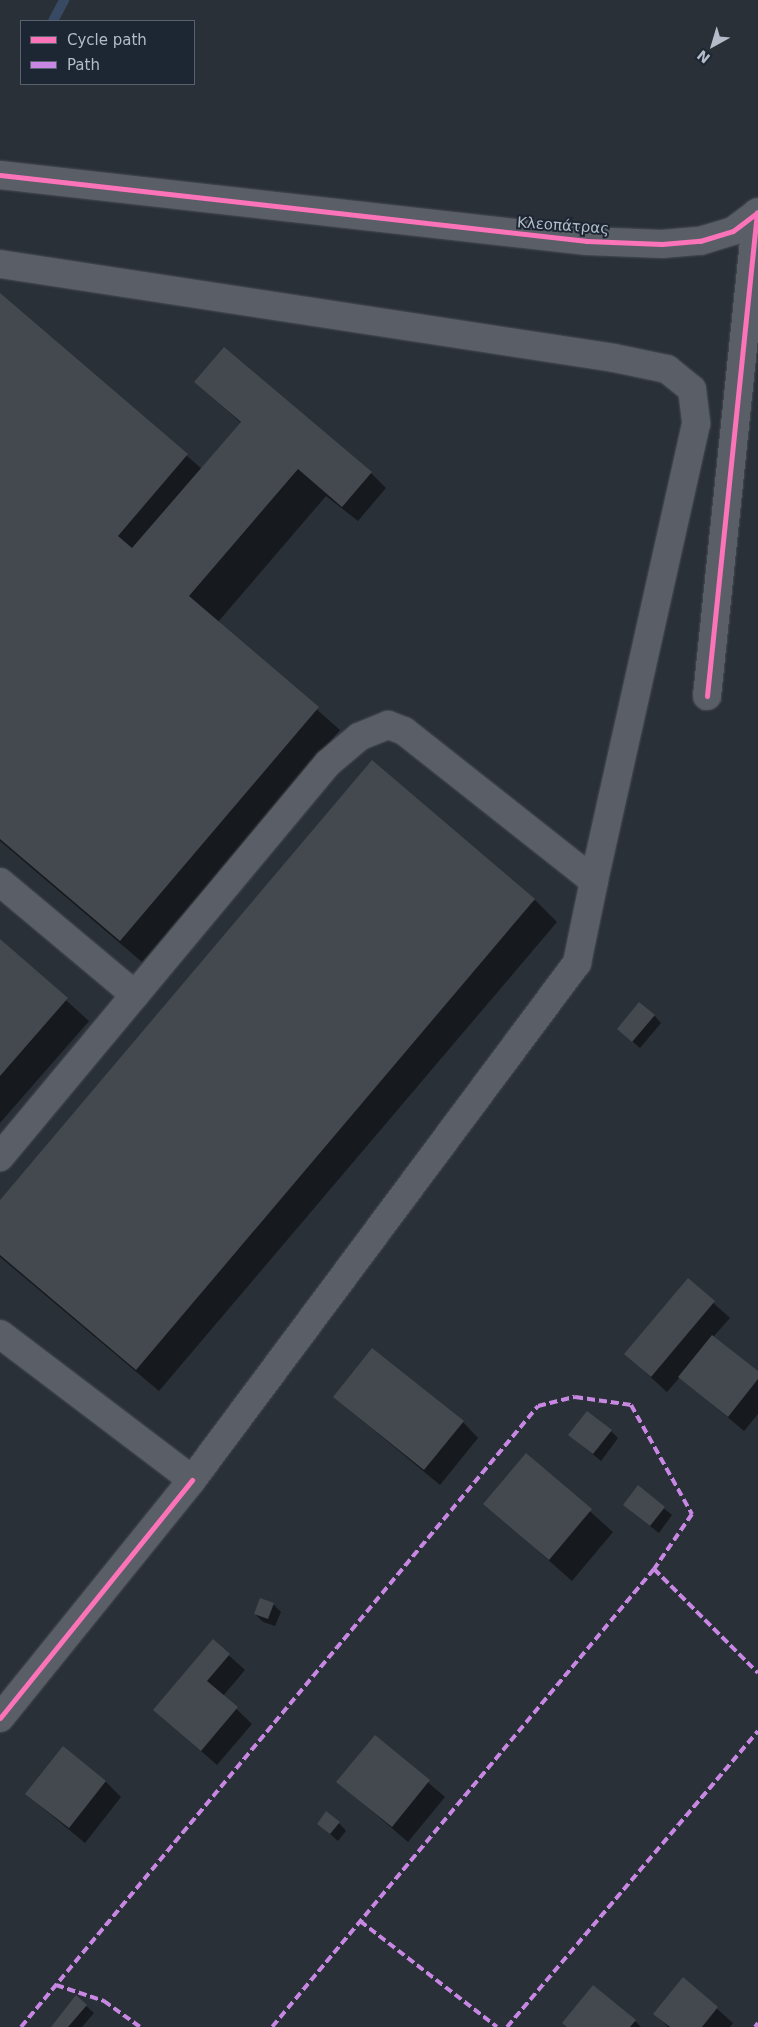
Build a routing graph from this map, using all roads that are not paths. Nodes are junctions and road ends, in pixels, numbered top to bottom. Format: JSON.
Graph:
{"nodes":[{"id":1,"x":0,"y":175,"type":"edge"},
{"id":2,"x":758,"y":212,"type":"edge"},
{"id":3,"x":0,"y":264,"type":"edge"},
{"id":4,"x":707,"y":696,"type":"dead end"},
{"id":5,"x":594,"y":881,"type":"junction"},
{"id":6,"x":0,"y":882,"type":"edge"},
{"id":7,"x":135,"y":995,"type":"junction"},
{"id":8,"x":0,"y":1157,"type":"edge"},
{"id":9,"x":0,"y":1334,"type":"edge"},
{"id":10,"x":192,"y":1480,"type":"junction"},
{"id":11,"x":0,"y":1718,"type":"edge"}],
"edges":[{"from":1,"to":2,"type":"street","name":"Κλεοπάτρας"},
{"from":2,"to":4,"type":"street"},
{"from":3,"to":5,"type":"street"},
{"from":5,"to":7,"type":"street"},
{"from":5,"to":10,"type":"street"},
{"from":6,"to":7,"type":"street"},
{"from":7,"to":8,"type":"street"},
{"from":9,"to":10,"type":"street"},
{"from":10,"to":11,"type":"street"}]}
